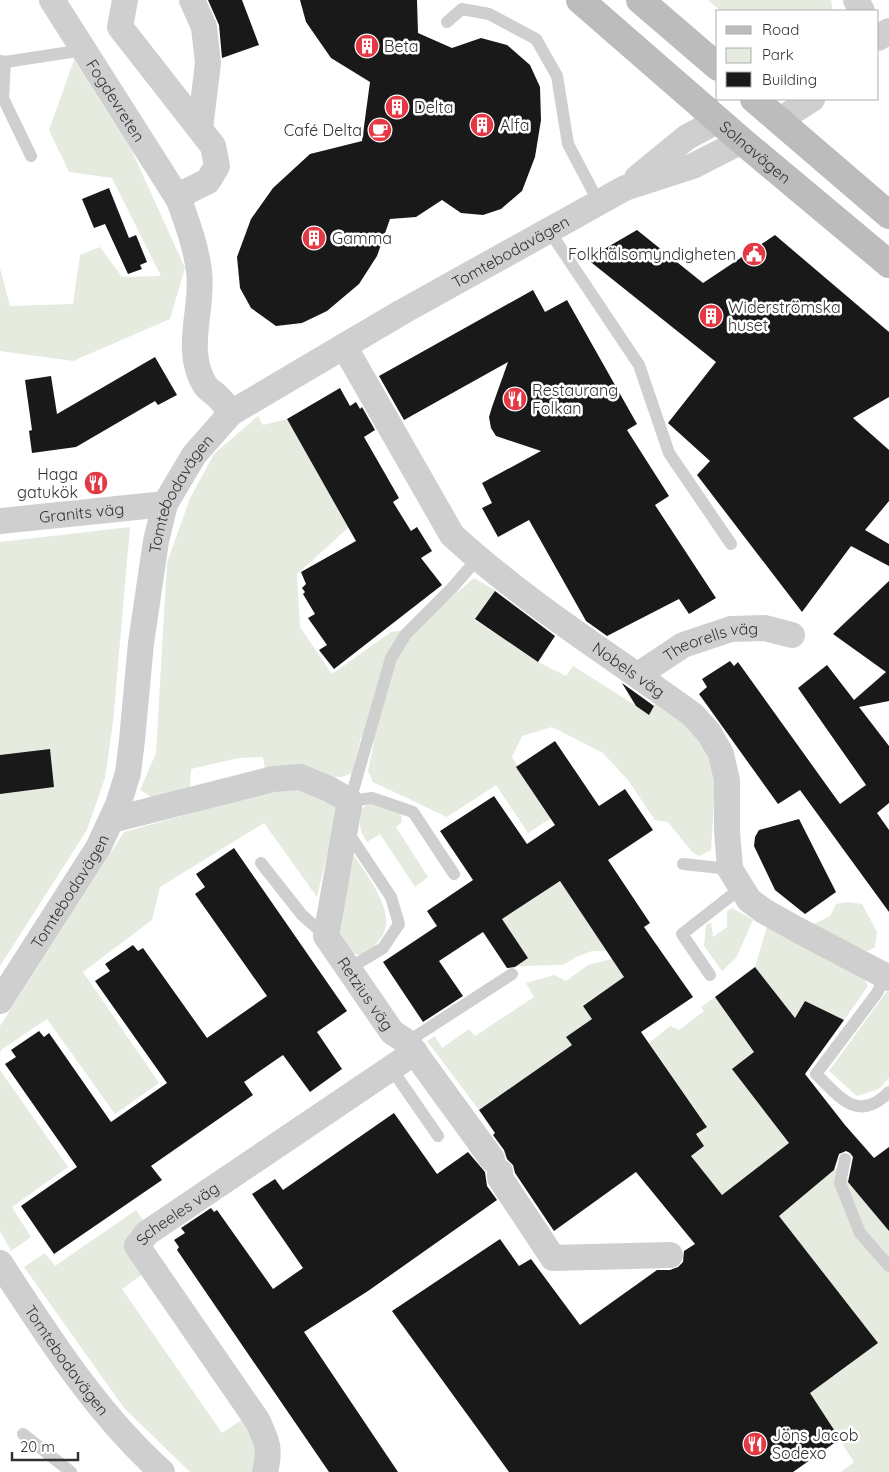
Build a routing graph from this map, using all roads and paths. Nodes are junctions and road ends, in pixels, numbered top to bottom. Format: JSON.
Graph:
{"nodes":[{"id":1,"x":52,"y":0,"type":"edge"},
{"id":2,"x":125,"y":0,"type":"edge"},
{"id":3,"x":192,"y":0,"type":"edge"},
{"id":4,"x":580,"y":0,"type":"edge"},
{"id":5,"x":640,"y":0,"type":"edge"},
{"id":6,"x":447,"y":22,"type":"dead end"},
{"id":7,"x":84,"y":50,"type":"junction"},
{"id":8,"x":3,"y":61,"type":"edge"},
{"id":9,"x":716,"y":65,"type":"edge"},
{"id":10,"x":754,"y":100,"type":"edge"},
{"id":11,"x":757,"y":100,"type":"edge"},
{"id":12,"x":810,"y":100,"type":"edge"},
{"id":13,"x":719,"y":120,"type":"junction"},
{"id":14,"x":780,"y":120,"type":"junction"},
{"id":15,"x":200,"y":129,"type":"junction"},
{"id":16,"x":742,"y":141,"type":"junction"},
{"id":17,"x":31,"y":156,"type":"dead end"},
{"id":18,"x":625,"y":188,"type":"junction"},
{"id":19,"x":179,"y":200,"type":"junction"},
{"id":20,"x":598,"y":201,"type":"junction"},
{"id":21,"x":889,"y":215,"type":"edge"},
{"id":22,"x":548,"y":229,"type":"junction"},
{"id":23,"x":889,"y":264,"type":"edge"},
{"id":24,"x":344,"y":346,"type":"junction"},
{"id":25,"x":231,"y":413,"type":"junction"},
{"id":26,"x":165,"y":504,"type":"junction"},
{"id":27,"x":0,"y":521,"type":"edge"},
{"id":28,"x":731,"y":544,"type":"dead end"},
{"id":29,"x":478,"y":558,"type":"junction"},
{"id":30,"x":792,"y":635,"type":"dead end"},
{"id":31,"x":638,"y":675,"type":"junction"},
{"id":32,"x":350,"y":801,"type":"junction"},
{"id":33,"x":112,"y":820,"type":"junction"},
{"id":34,"x":344,"y":827,"type":"junction"},
{"id":35,"x":261,"y":862,"type":"dead end"},
{"id":36,"x":683,"y":864,"type":"dead end"},
{"id":37,"x":454,"y":874,"type":"dead end"},
{"id":38,"x":735,"y":879,"type":"junction"},
{"id":39,"x":326,"y":936,"type":"junction"},
{"id":40,"x":348,"y":969,"type":"junction"},
{"id":41,"x":512,"y":974,"type":"dead end"},
{"id":42,"x":888,"y":974,"type":"edge"},
{"id":43,"x":710,"y":975,"type":"dead end"},
{"id":44,"x":0,"y":1001,"type":"edge"},
{"id":45,"x":411,"y":1047,"type":"junction"},
{"id":46,"x":391,"y":1068,"type":"junction"},
{"id":47,"x":889,"y":1092,"type":"edge"},
{"id":48,"x":438,"y":1136,"type":"dead end"},
{"id":49,"x":845,"y":1159,"type":"dead end"},
{"id":50,"x":670,"y":1255,"type":"dead end"},
{"id":51,"x":0,"y":1263,"type":"edge"},
{"id":52,"x":889,"y":1266,"type":"edge"},
{"id":53,"x":23,"y":1434,"type":"dead end"},
{"id":54,"x":152,"y":1469,"type":"edge"},
{"id":55,"x":71,"y":1472,"type":"edge"},
{"id":56,"x":265,"y":1472,"type":"edge"}],
"edges":[{"from":1,"to":7,"type":"street","name":"Fogdevreten"},
{"from":2,"to":15,"type":"street"},
{"from":3,"to":15,"type":"street"},
{"from":4,"to":13,"type":"main road","name":"Solnavägen"},
{"from":5,"to":9,"type":"main road"},
{"from":6,"to":20,"type":"lane"},
{"from":7,"to":8,"type":"lane"},
{"from":7,"to":19,"type":"street","name":"Fogdevreten"},
{"from":8,"to":17,"type":"lane"},
{"from":10,"to":13,"type":"main road"},
{"from":11,"to":14,"type":"main road"},
{"from":12,"to":14,"type":"street"},
{"from":13,"to":16,"type":"main road","name":"Solnavägen"},
{"from":13,"to":18,"type":"street","name":"Tomtebodavägen"},
{"from":14,"to":16,"type":"main road"},
{"from":14,"to":21,"type":"main road"},
{"from":15,"to":19,"type":"street"},
{"from":16,"to":18,"type":"street","name":"Tomtebodavägen"},
{"from":16,"to":23,"type":"main road","name":"Solnavägen"},
{"from":18,"to":20,"type":"street","name":"Tomtebodavägen"},
{"from":19,"to":25,"type":"street","name":"Fogdevreten"},
{"from":20,"to":22,"type":"street","name":"Tomtebodavägen"},
{"from":22,"to":24,"type":"street","name":"Tomtebodavägen"},
{"from":22,"to":28,"type":"lane"},
{"from":24,"to":25,"type":"street","name":"Tomtebodavägen"},
{"from":24,"to":29,"type":"street","name":"Nobels väg"},
{"from":25,"to":26,"type":"street","name":"Tomtebodavägen"},
{"from":26,"to":27,"type":"street","name":"Granits väg"},
{"from":26,"to":33,"type":"street","name":"Tomtebodavägen"},
{"from":29,"to":31,"type":"street","name":"Nobels väg"},
{"from":29,"to":32,"type":"lane"},
{"from":30,"to":31,"type":"street","name":"Theorells väg"},
{"from":31,"to":38,"type":"street","name":"Nobels väg"},
{"from":32,"to":33,"type":"street"},
{"from":32,"to":34,"type":"street"},
{"from":32,"to":37,"type":"lane"},
{"from":33,"to":44,"type":"street","name":"Tomtebodavägen"},
{"from":34,"to":39,"type":"street"},
{"from":34,"to":40,"type":"lane"},
{"from":35,"to":39,"type":"lane"},
{"from":36,"to":38,"type":"lane"},
{"from":38,"to":42,"type":"street"},
{"from":38,"to":43,"type":"lane"},
{"from":39,"to":40,"type":"street","name":"Retzius väg"},
{"from":40,"to":45,"type":"street","name":"Retzius väg"},
{"from":41,"to":45,"type":"lane"},
{"from":42,"to":47,"type":"lane"},
{"from":45,"to":46,"type":"street","name":"Scheeles väg"},
{"from":45,"to":50,"type":"street","name":"Retzius väg"},
{"from":46,"to":48,"type":"lane"},
{"from":46,"to":56,"type":"street","name":"Scheeles väg"},
{"from":49,"to":52,"type":"lane"},
{"from":51,"to":54,"type":"street","name":"Tomtebodavägen"},
{"from":53,"to":55,"type":"lane"}]}
